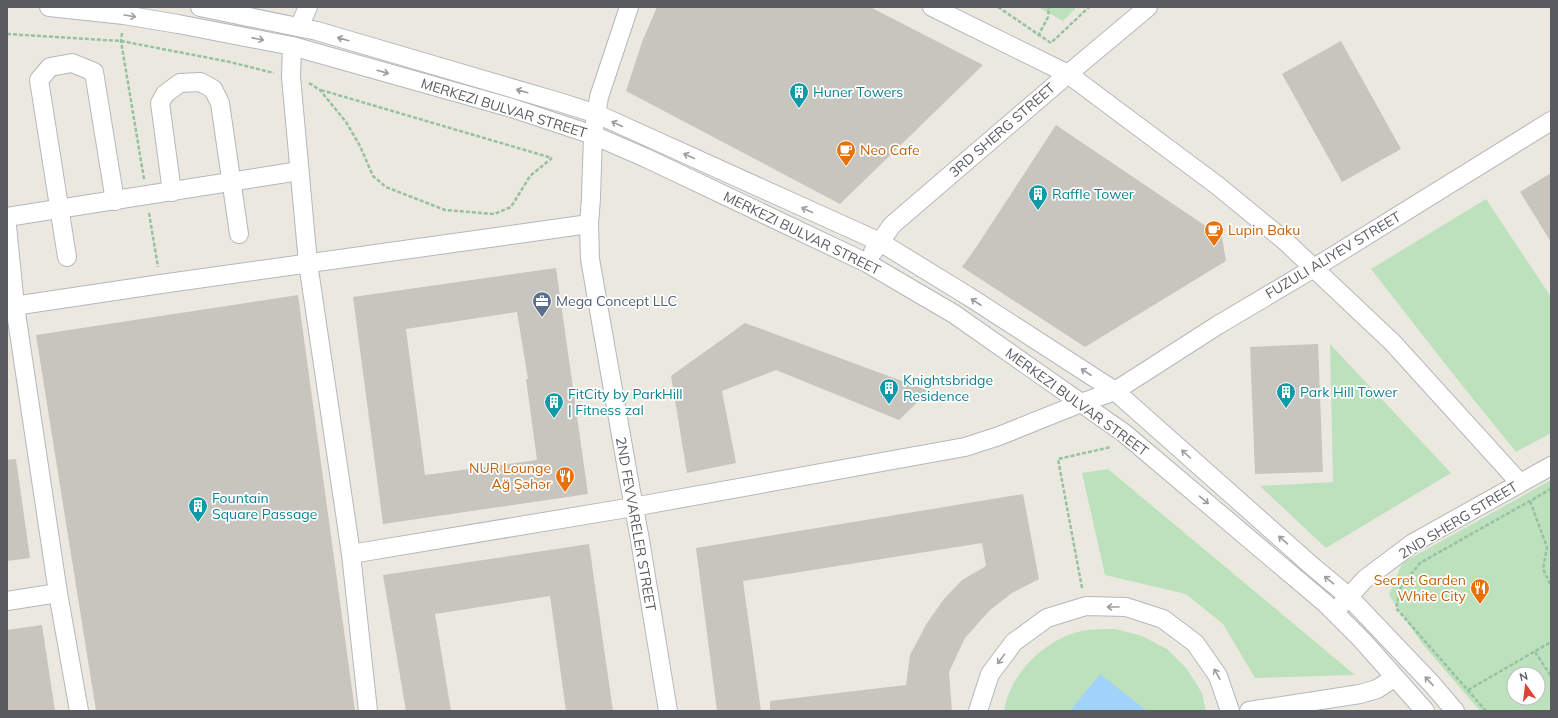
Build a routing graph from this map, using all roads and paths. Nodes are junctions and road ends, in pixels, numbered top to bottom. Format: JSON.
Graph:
{"nodes":[{"id":1,"x":49,"y":7,"type":"edge"},
{"id":2,"x":200,"y":7,"type":"edge"},
{"id":3,"x":308,"y":7,"type":"edge"},
{"id":4,"x":629,"y":7,"type":"edge"},
{"id":5,"x":932,"y":7,"type":"edge"},
{"id":6,"x":998,"y":7,"type":"edge"},
{"id":7,"x":1049,"y":7,"type":"edge"},
{"id":8,"x":1089,"y":7,"type":"edge"},
{"id":9,"x":1148,"y":7,"type":"edge"},
{"id":10,"x":299,"y":27,"type":"junction"},
{"id":11,"x":1038,"y":35,"type":"junction"},
{"id":12,"x":121,"y":41,"type":"dead end"},
{"id":13,"x":292,"y":46,"type":"junction"},
{"id":14,"x":1024,"y":53,"type":"junction"},
{"id":15,"x":1068,"y":74,"type":"junction"},
{"id":16,"x":320,"y":90,"type":"dead end"},
{"id":17,"x":597,"y":114,"type":"junction"},
{"id":18,"x":1551,"y":121,"type":"edge"},
{"id":19,"x":593,"y":135,"type":"junction"},
{"id":20,"x":552,"y":158,"type":"dead end"},
{"id":21,"x":299,"y":171,"type":"junction"},
{"id":22,"x":231,"y":183,"type":"junction"},
{"id":23,"x":172,"y":192,"type":"junction"},
{"id":24,"x":146,"y":196,"type":"junction"},
{"id":25,"x":115,"y":200,"type":"junction"},
{"id":26,"x":60,"y":209,"type":"junction"},
{"id":27,"x":7,"y":217,"type":"edge"},
{"id":28,"x":589,"y":224,"type":"junction"},
{"id":29,"x":7,"y":226,"type":"edge"},
{"id":30,"x":239,"y":234,"type":"dead end"},
{"id":31,"x":880,"y":242,"type":"junction"},
{"id":32,"x":67,"y":257,"type":"dead end"},
{"id":33,"x":308,"y":263,"type":"junction"},
{"id":34,"x":867,"y":263,"type":"junction"},
{"id":35,"x":1314,"y":268,"type":"junction"},
{"id":36,"x":161,"y":284,"type":"junction"},
{"id":37,"x":11,"y":307,"type":"edge"},
{"id":38,"x":1115,"y":391,"type":"junction"},
{"id":39,"x":1080,"y":403,"type":"junction"},
{"id":40,"x":1111,"y":447,"type":"dead end"},
{"id":41,"x":1551,"y":466,"type":"edge"},
{"id":42,"x":1520,"y":483,"type":"junction"},
{"id":43,"x":1551,"y":489,"type":"edge"},
{"id":44,"x":1530,"y":501,"type":"junction"},
{"id":45,"x":633,"y":507,"type":"junction"},
{"id":46,"x":1551,"y":546,"type":"edge"},
{"id":47,"x":1547,"y":547,"type":"junction"},
{"id":48,"x":351,"y":554,"type":"junction"},
{"id":49,"x":1551,"y":586,"type":"edge"},
{"id":50,"x":58,"y":593,"type":"junction"},
{"id":51,"x":1348,"y":596,"type":"junction"},
{"id":52,"x":7,"y":601,"type":"edge"},
{"id":53,"x":1086,"y":606,"type":"junction"},
{"id":54,"x":1334,"y":612,"type":"junction"},
{"id":55,"x":1551,"y":642,"type":"edge"},
{"id":56,"x":1535,"y":652,"type":"junction"},
{"id":57,"x":1551,"y":676,"type":"edge"},
{"id":58,"x":1394,"y":678,"type":"junction"},
{"id":59,"x":1468,"y":690,"type":"junction"},
{"id":60,"x":79,"y":711,"type":"edge"},
{"id":61,"x":368,"y":711,"type":"edge"},
{"id":62,"x":668,"y":711,"type":"edge"},
{"id":63,"x":978,"y":711,"type":"edge"},
{"id":64,"x":1230,"y":711,"type":"edge"},
{"id":65,"x":1249,"y":711,"type":"edge"},
{"id":66,"x":1425,"y":711,"type":"edge"},
{"id":67,"x":1455,"y":711,"type":"edge"},
{"id":68,"x":1486,"y":711,"type":"edge"}],
"edges":[{"from":1,"to":13,"type":"street","name":"MERKEZI BULVAR STREET","one_way":true},
{"from":2,"to":10,"type":"street","name":"MERKEZI BULVAR STREET"},
{"from":3,"to":10,"type":"street"},
{"from":4,"to":17,"type":"street","name":"2ND FEVVARELER STREET"},
{"from":5,"to":14,"type":"street"},
{"from":6,"to":11,"type":"path"},
{"from":7,"to":11,"type":"path"},
{"from":8,"to":11,"type":"path"},
{"from":9,"to":15,"type":"street","name":"3RD SHERG STREET"},
{"from":17,"to":10,"type":"street","name":"MERKEZI BULVAR STREET","one_way":true},
{"from":11,"to":14,"type":"path"},
{"from":12,"to":24,"type":"path"},
{"from":13,"to":19,"type":"street","name":"MERKEZI BULVAR STREET","one_way":true},
{"from":13,"to":21,"type":"street"},
{"from":14,"to":15,"type":"street"},
{"from":15,"to":31,"type":"street","name":"3RD SHERG STREET"},
{"from":15,"to":35,"type":"street"},
{"from":16,"to":20,"type":"path"},
{"from":17,"to":19,"type":"street","name":"2ND FEVVARELER STREET"},
{"from":31,"to":17,"type":"street","name":"MERKEZI BULVAR STREET","one_way":true},
{"from":18,"to":35,"type":"street","name":"FUZULI ALIYEV STREET"},
{"from":19,"to":28,"type":"street","name":"2ND FEVVARELER STREET"},
{"from":19,"to":34,"type":"street","name":"MERKEZI BULVAR STREET"},
{"from":21,"to":22,"type":"street"},
{"from":21,"to":33,"type":"street"},
{"from":22,"to":23,"type":"street"},
{"from":22,"to":23,"type":"street"},
{"from":22,"to":30,"type":"street"},
{"from":23,"to":24,"type":"street"},
{"from":24,"to":25,"type":"street"},
{"from":24,"to":36,"type":"path"},
{"from":25,"to":26,"type":"street"},
{"from":25,"to":26,"type":"street"},
{"from":26,"to":27,"type":"street"},
{"from":26,"to":32,"type":"street"},
{"from":28,"to":33,"type":"street"},
{"from":28,"to":45,"type":"street","name":"2ND FEVVARELER STREET"},
{"from":29,"to":37,"type":"street"},
{"from":31,"to":34,"type":"street","name":"3RD SHERG STREET"},
{"from":38,"to":31,"type":"street","name":"MERKEZI BULVAR STREET","one_way":true},
{"from":33,"to":36,"type":"street"},
{"from":33,"to":48,"type":"street"},
{"from":34,"to":39,"type":"street","name":"MERKEZI BULVAR STREET"},
{"from":35,"to":38,"type":"street","name":"FUZULI ALIYEV STREET"},
{"from":35,"to":42,"type":"street"},
{"from":36,"to":37,"type":"street"},
{"from":37,"to":50,"type":"street"},
{"from":38,"to":39,"type":"street","name":"FUZULI ALIYEV STREET"},
{"from":51,"to":38,"type":"street","name":"MERKEZI BULVAR STREET","one_way":true},
{"from":39,"to":45,"type":"street","name":"FUZULI ALIYEV STREET"},
{"from":39,"to":54,"type":"street","name":"MERKEZI BULVAR STREET","one_way":true},
{"from":40,"to":53,"type":"path"},
{"from":41,"to":42,"type":"street","name":"2ND SHERG STREET"},
{"from":42,"to":51,"type":"street","name":"2ND SHERG STREET"},
{"from":43,"to":44,"type":"path"},
{"from":44,"to":47,"type":"path"},
{"from":44,"to":59,"type":"path"},
{"from":45,"to":48,"type":"street","name":"FUZULI ALIYEV STREET"},
{"from":45,"to":62,"type":"street","name":"2ND FEVVARELER STREET"},
{"from":46,"to":47,"type":"path"},
{"from":47,"to":49,"type":"path"},
{"from":48,"to":61,"type":"street"},
{"from":50,"to":52,"type":"street"},
{"from":50,"to":60,"type":"street"},
{"from":51,"to":54,"type":"street","name":"2ND SHERG STREET"},
{"from":67,"to":51,"type":"street","name":"MERKEZI BULVAR STREET","one_way":true},
{"from":53,"to":63,"type":"street","one_way":true},
{"from":64,"to":53,"type":"street","one_way":true},
{"from":54,"to":58,"type":"street","name":"MERKEZI BULVAR STREET"},
{"from":55,"to":56,"type":"path"},
{"from":56,"to":57,"type":"path"},
{"from":56,"to":59,"type":"path"},
{"from":58,"to":65,"type":"street"},
{"from":58,"to":66,"type":"street","name":"MERKEZI BULVAR STREET"},
{"from":59,"to":68,"type":"path"}]}
